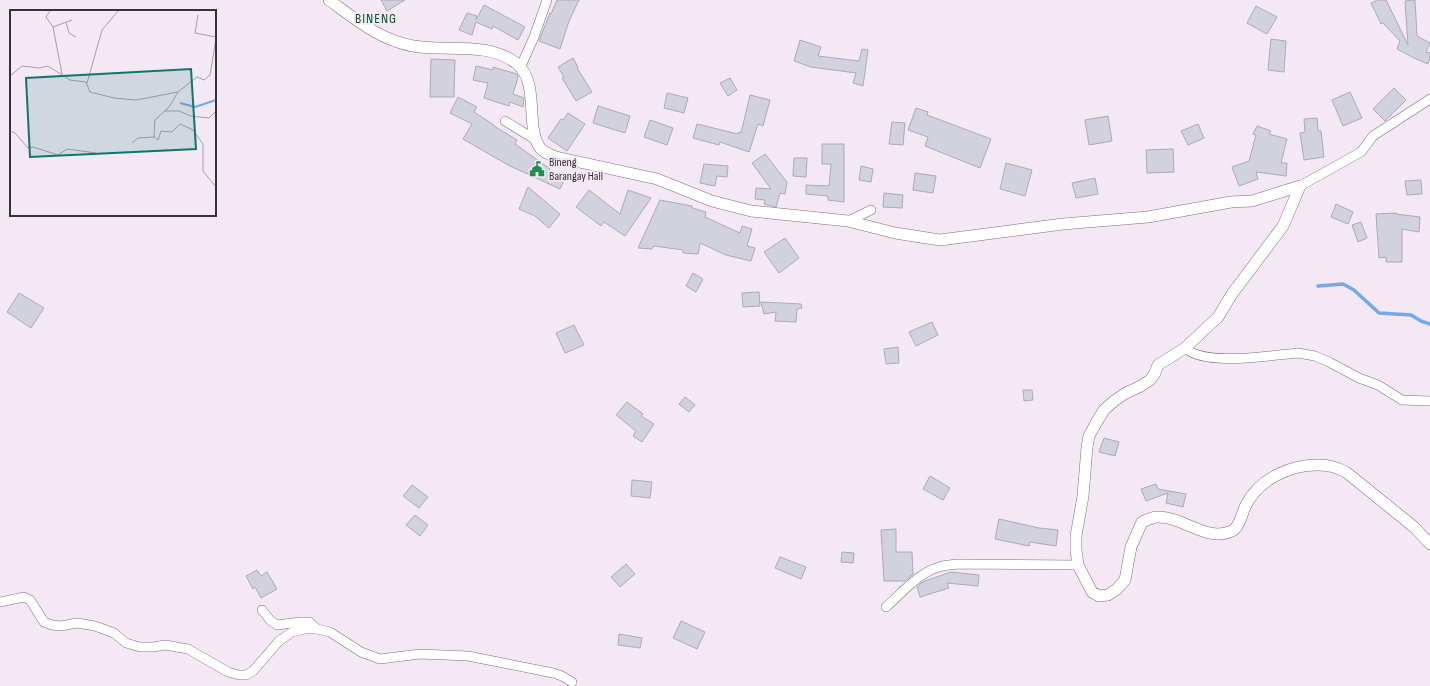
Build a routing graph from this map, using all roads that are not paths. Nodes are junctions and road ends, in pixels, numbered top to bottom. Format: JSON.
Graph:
{"nodes":[{"id":1,"x":329,"y":0,"type":"edge"},
{"id":2,"x":547,"y":0,"type":"edge"},
{"id":3,"x":521,"y":66,"type":"junction"},
{"id":4,"x":1430,"y":99,"type":"edge"},
{"id":5,"x":505,"y":121,"type":"dead end"},
{"id":6,"x":536,"y":140,"type":"junction"},
{"id":7,"x":1300,"y":186,"type":"junction"},
{"id":8,"x":871,"y":210,"type":"dead end"},
{"id":9,"x":848,"y":220,"type":"junction"},
{"id":10,"x":1185,"y":348,"type":"junction"},
{"id":11,"x":1430,"y":401,"type":"edge"},
{"id":12,"x":1430,"y":544,"type":"edge"},
{"id":13,"x":1078,"y":565,"type":"junction"},
{"id":14,"x":0,"y":602,"type":"edge"},
{"id":15,"x":886,"y":607,"type":"dead end"},
{"id":16,"x":262,"y":610,"type":"dead end"},
{"id":17,"x":317,"y":629,"type":"junction"},
{"id":18,"x":572,"y":682,"type":"dead end"}],
"edges":[{"from":1,"to":3,"type":"street"},
{"from":2,"to":3,"type":"street"},
{"from":3,"to":6,"type":"street"},
{"from":4,"to":7,"type":"street"},
{"from":5,"to":6,"type":"street"},
{"from":6,"to":9,"type":"street"},
{"from":7,"to":9,"type":"street"},
{"from":7,"to":10,"type":"street"},
{"from":8,"to":9,"type":"street"},
{"from":10,"to":11,"type":"street"},
{"from":10,"to":13,"type":"street"},
{"from":12,"to":13,"type":"street"},
{"from":13,"to":15,"type":"street"},
{"from":14,"to":17,"type":"street"},
{"from":16,"to":17,"type":"street"},
{"from":17,"to":18,"type":"street"}]}
